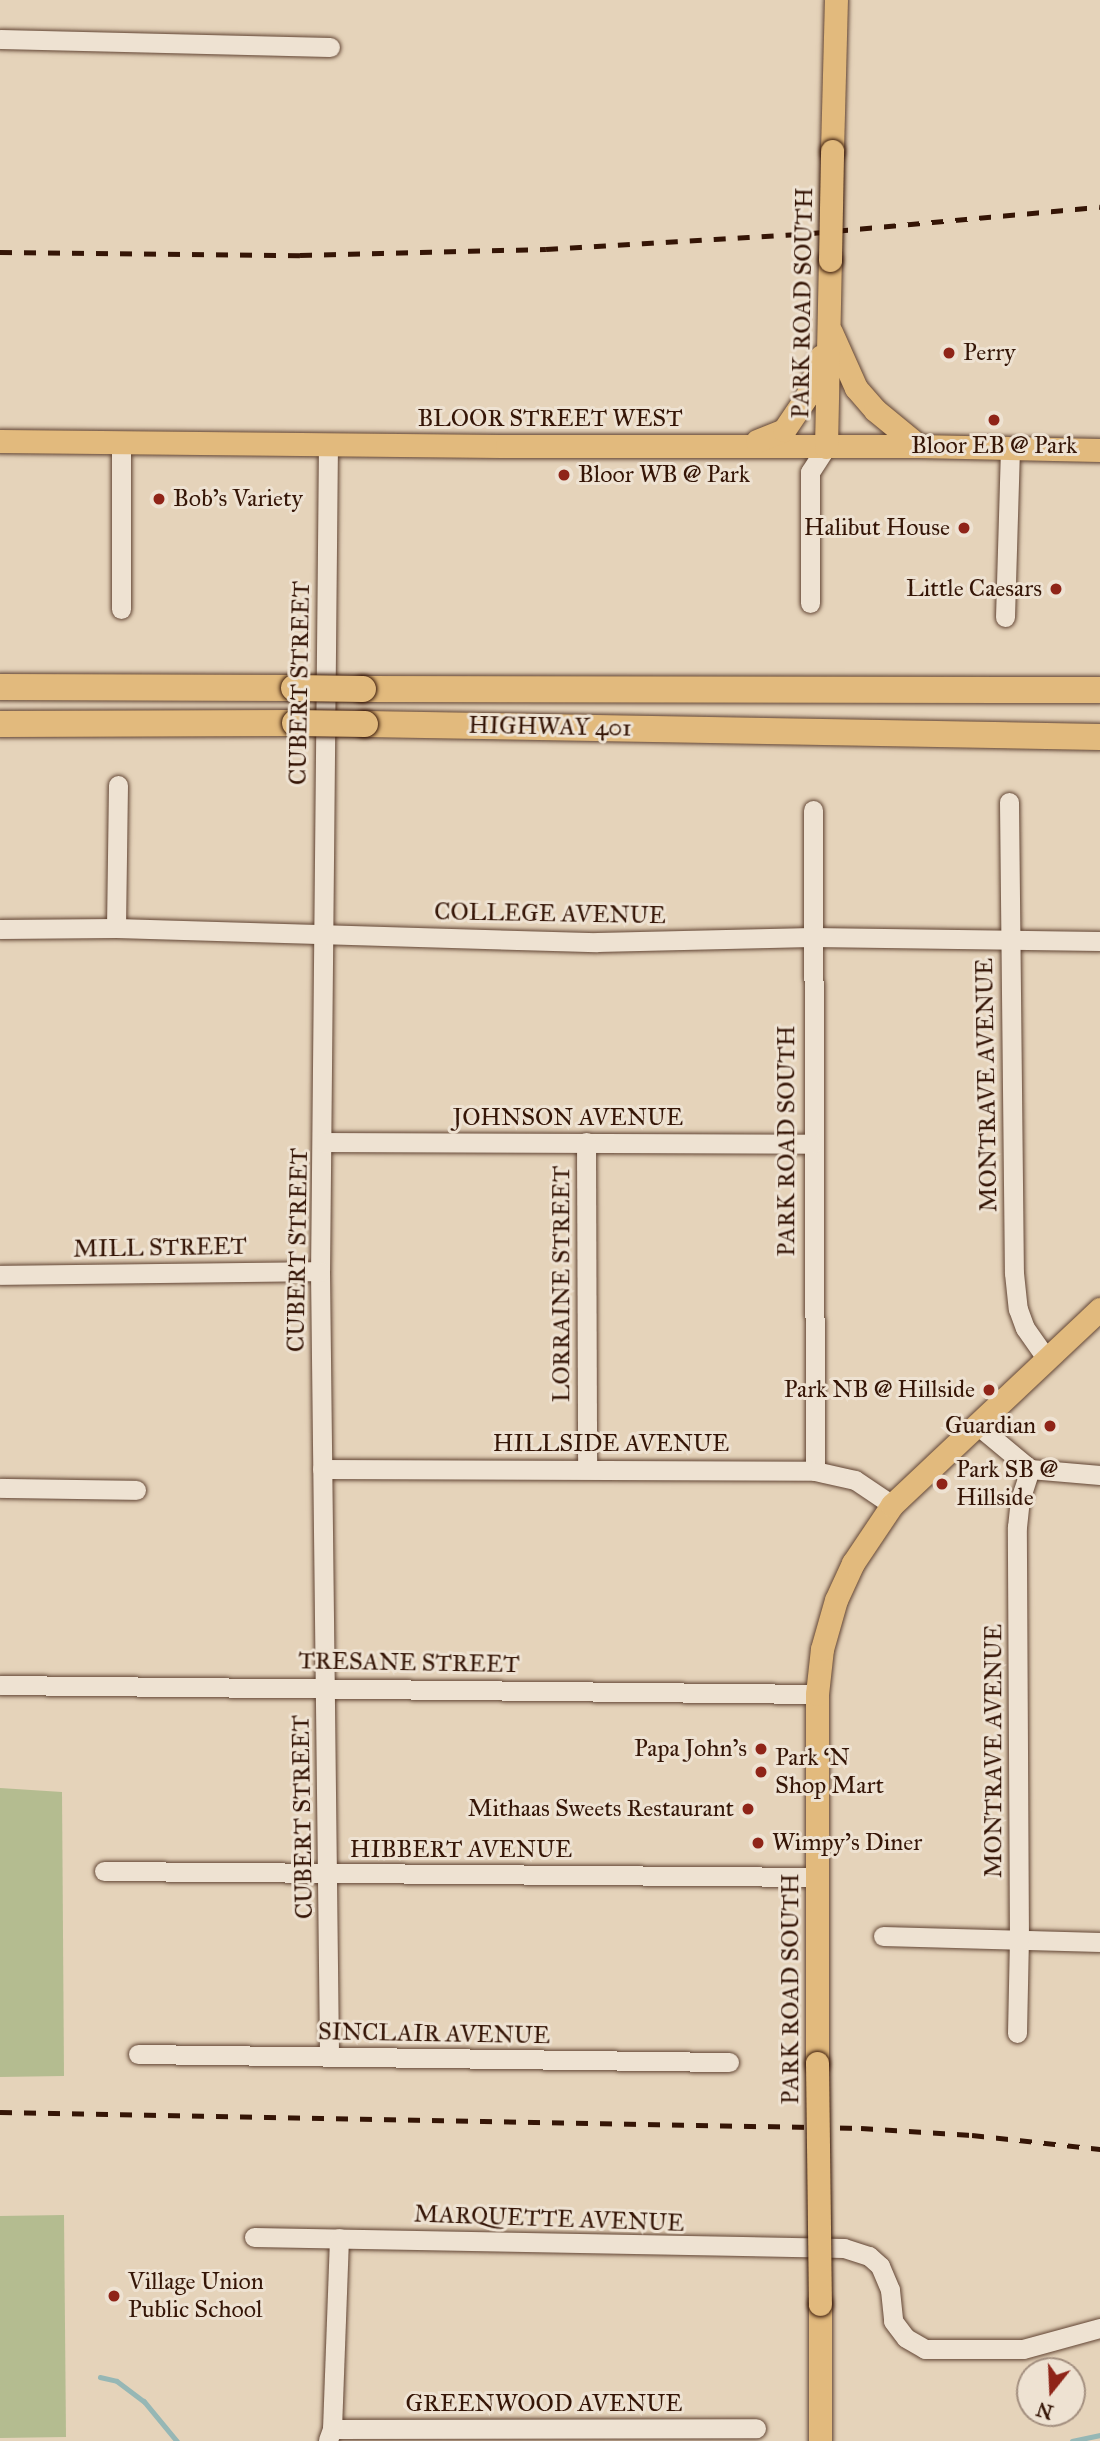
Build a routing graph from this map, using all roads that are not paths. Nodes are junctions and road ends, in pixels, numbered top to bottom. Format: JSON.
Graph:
{"nodes":[{"id":1,"x":836,"y":0,"type":"edge"},
{"id":2,"x":0,"y":39,"type":"edge"},
{"id":3,"x":330,"y":47,"type":"dead end"},
{"id":4,"x":829,"y":326,"type":"junction"},
{"id":5,"x":0,"y":441,"type":"edge"},
{"id":6,"x":121,"y":442,"type":"junction"},
{"id":7,"x":328,"y":443,"type":"junction"},
{"id":8,"x":740,"y":445,"type":"junction"},
{"id":9,"x":919,"y":446,"type":"junction"},
{"id":10,"x":826,"y":447,"type":"junction"},
{"id":11,"x":1010,"y":448,"type":"junction"},
{"id":12,"x":1100,"y":450,"type":"edge"},
{"id":13,"x":810,"y":603,"type":"dead end"},
{"id":14,"x":121,"y":610,"type":"dead end"},
{"id":15,"x":1005,"y":617,"type":"dead end"},
{"id":16,"x":0,"y":687,"type":"edge"},
{"id":17,"x":1100,"y":690,"type":"edge"},
{"id":18,"x":0,"y":724,"type":"edge"},
{"id":19,"x":1100,"y":737,"type":"edge"},
{"id":20,"x":118,"y":785,"type":"dead end"},
{"id":21,"x":1009,"y":802,"type":"dead end"},
{"id":22,"x":813,"y":810,"type":"dead end"},
{"id":23,"x":116,"y":928,"type":"junction"},
{"id":24,"x":0,"y":929,"type":"edge"},
{"id":25,"x":321,"y":933,"type":"junction"},
{"id":26,"x":812,"y":937,"type":"junction"},
{"id":27,"x":1009,"y":940,"type":"junction"},
{"id":28,"x":1100,"y":941,"type":"edge"},
{"id":29,"x":323,"y":1142,"type":"junction"},
{"id":30,"x":586,"y":1142,"type":"junction"},
{"id":31,"x":813,"y":1144,"type":"junction"},
{"id":32,"x":320,"y":1271,"type":"junction"},
{"id":33,"x":0,"y":1275,"type":"edge"},
{"id":34,"x":1100,"y":1309,"type":"edge"},
{"id":35,"x":1046,"y":1358,"type":"junction"},
{"id":36,"x":976,"y":1424,"type":"junction"},
{"id":37,"x":587,"y":1468,"type":"junction"},
{"id":38,"x":322,"y":1469,"type":"junction"},
{"id":39,"x":1030,"y":1469,"type":"junction"},
{"id":40,"x":815,"y":1471,"type":"junction"},
{"id":41,"x":1100,"y":1475,"type":"edge"},
{"id":42,"x":0,"y":1488,"type":"edge"},
{"id":43,"x":136,"y":1490,"type":"dead end"},
{"id":44,"x":891,"y":1505,"type":"junction"},
{"id":45,"x":0,"y":1685,"type":"edge"},
{"id":46,"x":327,"y":1686,"type":"junction"},
{"id":47,"x":817,"y":1694,"type":"junction"},
{"id":48,"x":104,"y":1871,"type":"dead end"},
{"id":49,"x":328,"y":1873,"type":"junction"},
{"id":50,"x":817,"y":1878,"type":"junction"},
{"id":51,"x":883,"y":1936,"type":"dead end"},
{"id":52,"x":1019,"y":1941,"type":"junction"},
{"id":53,"x":1100,"y":1942,"type":"edge"},
{"id":54,"x":1017,"y":2034,"type":"dead end"},
{"id":55,"x":138,"y":2054,"type":"dead end"},
{"id":56,"x":330,"y":2057,"type":"junction"},
{"id":57,"x":729,"y":2062,"type":"dead end"},
{"id":58,"x":254,"y":2237,"type":"dead end"},
{"id":59,"x":339,"y":2238,"type":"junction"},
{"id":60,"x":1100,"y":2328,"type":"edge"},
{"id":61,"x":756,"y":2428,"type":"dead end"},
{"id":62,"x":330,"y":2435,"type":"edge"},
{"id":63,"x":820,"y":2441,"type":"edge"}],
"edges":[{"from":1,"to":4,"type":"main road","name":"PARK ROAD SOUTH","bridge":true},
{"from":2,"to":3,"type":"street"},
{"from":4,"to":8,"type":"main road"},
{"from":4,"to":9,"type":"main road"},
{"from":4,"to":10,"type":"main road","name":"PARK ROAD SOUTH"},
{"from":5,"to":6,"type":"main road","name":"BLOOR STREET WEST"},
{"from":6,"to":7,"type":"main road","name":"BLOOR STREET WEST"},
{"from":6,"to":14,"type":"street"},
{"from":7,"to":8,"type":"main road","name":"BLOOR STREET WEST"},
{"from":7,"to":25,"type":"street","name":"CUBERT STREET"},
{"from":8,"to":10,"type":"main road","name":"BLOOR STREET WEST"},
{"from":9,"to":10,"type":"main road","name":"BLOOR STREET WEST"},
{"from":9,"to":11,"type":"main road","name":"BLOOR STREET WEST"},
{"from":10,"to":13,"type":"street","name":"PARK ROAD SOUTH"},
{"from":11,"to":12,"type":"main road","name":"BLOOR STREET WEST"},
{"from":11,"to":15,"type":"street"},
{"from":16,"to":17,"type":"highway","name":"HIGHWAY 401","bridge":true},
{"from":18,"to":19,"type":"highway","name":"HIGHWAY 401","bridge":true},
{"from":20,"to":23,"type":"street"},
{"from":21,"to":27,"type":"street","name":"MONTRAVE AVENUE"},
{"from":22,"to":26,"type":"street","name":"PARK ROAD SOUTH"},
{"from":23,"to":24,"type":"street","name":"COLLEGE AVENUE"},
{"from":23,"to":25,"type":"street","name":"COLLEGE AVENUE"},
{"from":25,"to":26,"type":"street","name":"COLLEGE AVENUE"},
{"from":25,"to":29,"type":"street","name":"CUBERT STREET"},
{"from":26,"to":27,"type":"street","name":"COLLEGE AVENUE"},
{"from":26,"to":31,"type":"street","name":"PARK ROAD SOUTH"},
{"from":27,"to":28,"type":"street","name":"COLLEGE AVENUE"},
{"from":27,"to":35,"type":"street","name":"MONTRAVE AVENUE"},
{"from":29,"to":30,"type":"street","name":"JOHNSON AVENUE"},
{"from":29,"to":32,"type":"street","name":"CUBERT STREET"},
{"from":30,"to":31,"type":"street","name":"JOHNSON AVENUE"},
{"from":30,"to":37,"type":"street","name":"LORRAINE STREET"},
{"from":31,"to":40,"type":"street","name":"PARK ROAD SOUTH"},
{"from":32,"to":33,"type":"street","name":"MILL STREET"},
{"from":32,"to":38,"type":"street","name":"CUBERT STREET"},
{"from":34,"to":35,"type":"main road","name":"PARK ROAD SOUTH"},
{"from":35,"to":36,"type":"main road","name":"PARK ROAD SOUTH"},
{"from":36,"to":39,"type":"street"},
{"from":36,"to":44,"type":"main road","name":"PARK ROAD SOUTH"},
{"from":37,"to":38,"type":"street","name":"HILLSIDE AVENUE"},
{"from":37,"to":40,"type":"street","name":"HILLSIDE AVENUE"},
{"from":38,"to":46,"type":"street","name":"CUBERT STREET"},
{"from":39,"to":41,"type":"street"},
{"from":39,"to":52,"type":"street","name":"MONTRAVE AVENUE"},
{"from":40,"to":44,"type":"street","name":"HILLSIDE AVENUE"},
{"from":42,"to":43,"type":"street"},
{"from":44,"to":47,"type":"main road","name":"PARK ROAD SOUTH"},
{"from":45,"to":46,"type":"street","name":"TRESANE STREET"},
{"from":46,"to":47,"type":"street","name":"TRESANE STREET"},
{"from":46,"to":49,"type":"street","name":"CUBERT STREET"},
{"from":47,"to":50,"type":"main road","name":"PARK ROAD SOUTH"},
{"from":48,"to":49,"type":"street","name":"HIBBERT AVENUE"},
{"from":49,"to":50,"type":"street","name":"HIBBERT AVENUE"},
{"from":49,"to":56,"type":"street","name":"CUBERT STREET"},
{"from":50,"to":63,"type":"main road","name":"PARK ROAD SOUTH","bridge":true},
{"from":51,"to":52,"type":"street"},
{"from":52,"to":53,"type":"street"},
{"from":52,"to":54,"type":"street","name":"MONTRAVE AVENUE"},
{"from":55,"to":56,"type":"street","name":"SINCLAIR AVENUE"},
{"from":56,"to":57,"type":"street","name":"SINCLAIR AVENUE"},
{"from":58,"to":59,"type":"street","name":"MARQUETTE AVENUE"},
{"from":59,"to":60,"type":"street","name":"MARQUETTE AVENUE"},
{"from":59,"to":62,"type":"street"},
{"from":61,"to":62,"type":"street","name":"GREENWOOD AVENUE"}]}
